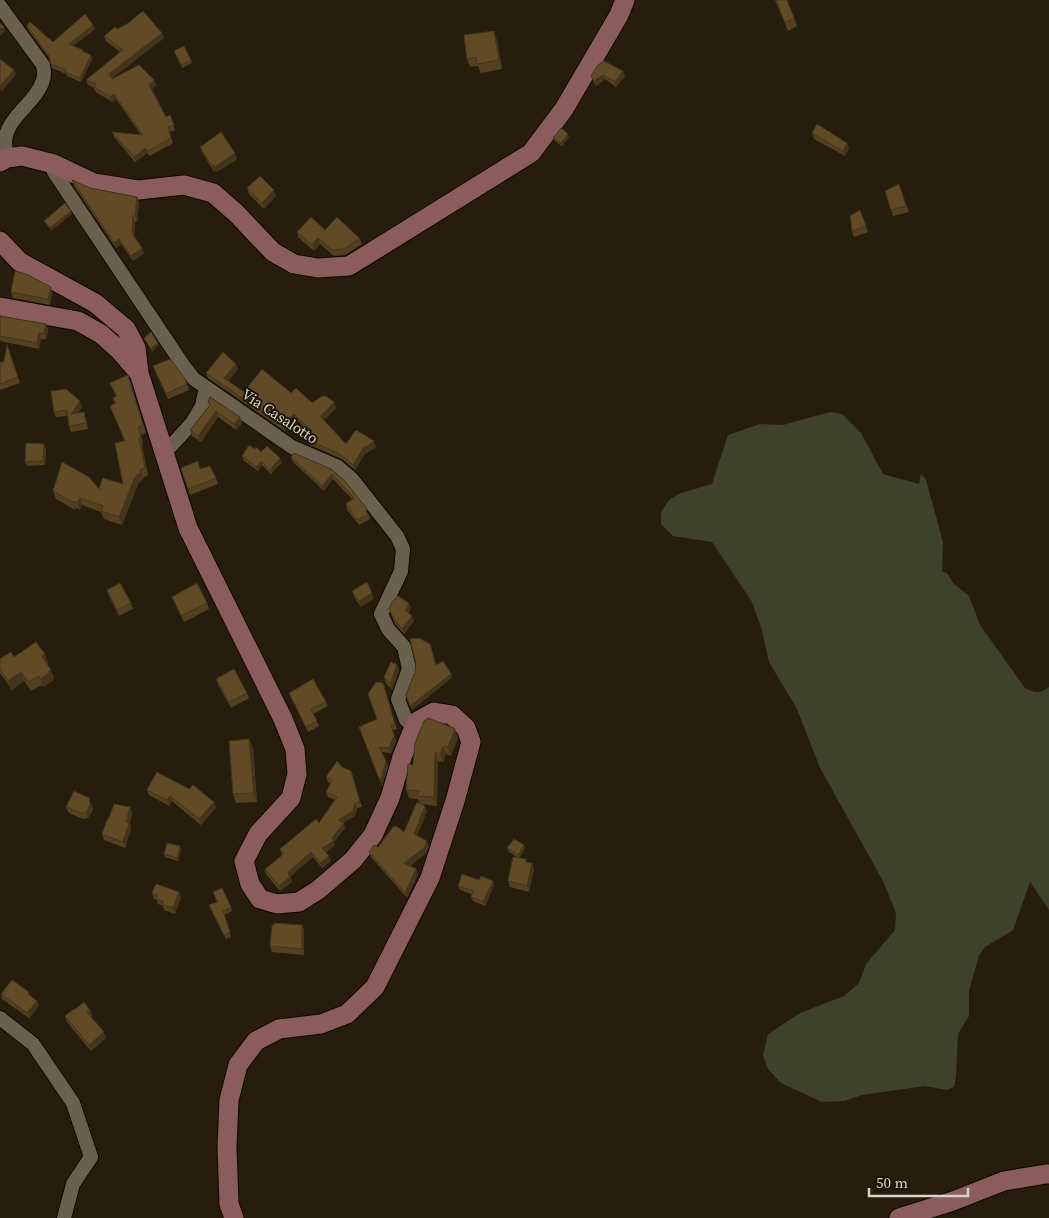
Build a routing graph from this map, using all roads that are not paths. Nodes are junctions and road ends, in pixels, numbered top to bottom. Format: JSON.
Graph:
{"nodes":[{"id":1,"x":625,"y":0,"type":"edge"},
{"id":2,"x":0,"y":6,"type":"edge"},
{"id":3,"x":4,"y":160,"type":"edge"},
{"id":4,"x":54,"y":164,"type":"junction"},
{"id":5,"x":0,"y":241,"type":"edge"},
{"id":6,"x":0,"y":306,"type":"edge"},
{"id":7,"x":139,"y":373,"type":"junction"},
{"id":8,"x":206,"y":387,"type":"junction"},
{"id":9,"x":163,"y":449,"type":"junction"},
{"id":10,"x":415,"y":727,"type":"junction"},
{"id":11,"x":0,"y":1018,"type":"edge"},
{"id":12,"x":1049,"y":1174,"type":"edge"},
{"id":13,"x":230,"y":1213,"type":"edge"},
{"id":14,"x":64,"y":1218,"type":"edge"},
{"id":15,"x":899,"y":1218,"type":"edge"}],
"edges":[{"from":1,"to":4,"type":"main road"},
{"from":2,"to":3,"type":"street"},
{"from":3,"to":4,"type":"main road"},
{"from":4,"to":8,"type":"street","name":"Via Casalotto"},
{"from":5,"to":7,"type":"main road"},
{"from":6,"to":7,"type":"main road"},
{"from":7,"to":9,"type":"main road"},
{"from":8,"to":9,"type":"street"},
{"from":8,"to":10,"type":"street","name":"Via Casalotto"},
{"from":9,"to":10,"type":"main road"},
{"from":10,"to":13,"type":"main road"},
{"from":11,"to":14,"type":"street"},
{"from":12,"to":15,"type":"main road"}]}
